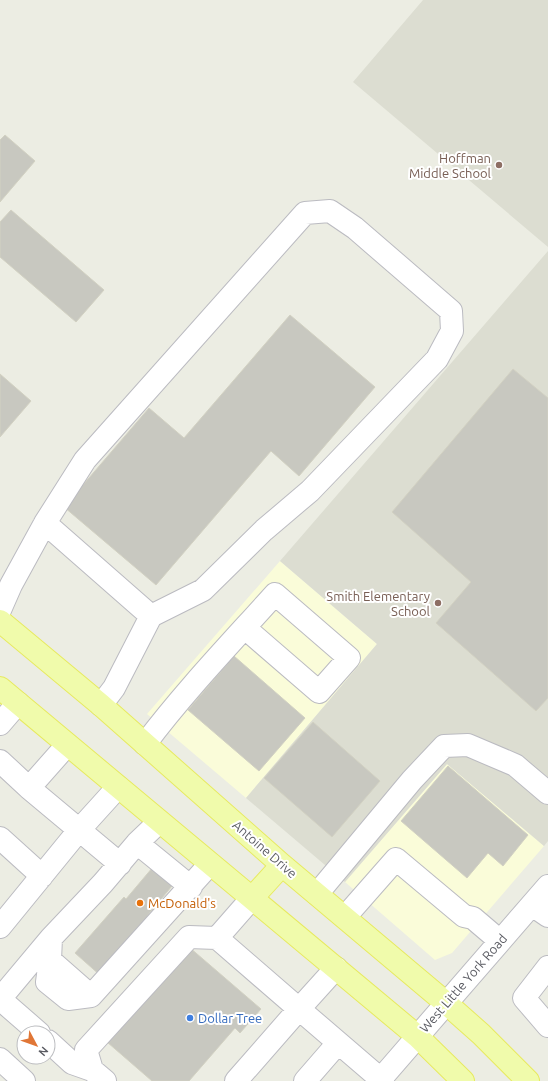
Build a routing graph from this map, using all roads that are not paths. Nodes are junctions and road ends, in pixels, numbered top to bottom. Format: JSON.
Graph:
{"nodes":[{"id":1,"x":45,"y":523,"type":"junction"},
{"id":2,"x":0,"y":610,"type":"edge"},
{"id":3,"x":152,"y":616,"type":"junction"},
{"id":4,"x":0,"y":621,"type":"edge"},
{"id":5,"x":244,"y":628,"type":"junction"},
{"id":6,"x":0,"y":688,"type":"edge"},
{"id":7,"x":18,"y":703,"type":"junction"},
{"id":8,"x":101,"y":706,"type":"junction"},
{"id":9,"x":0,"y":724,"type":"edge"},
{"id":10,"x":145,"y":744,"type":"junction"},
{"id":11,"x":67,"y":745,"type":"junction"},
{"id":12,"x":0,"y":761,"type":"edge"},
{"id":13,"x":118,"y":787,"type":"junction"},
{"id":14,"x":29,"y":788,"type":"junction"},
{"id":15,"x":548,"y":793,"type":"edge"},
{"id":16,"x":159,"y":822,"type":"junction"},
{"id":17,"x":80,"y":830,"type":"junction"},
{"id":18,"x":0,"y":838,"type":"edge"},
{"id":19,"x":137,"y":843,"type":"junction"},
{"id":20,"x":120,"y":864,"type":"junction"},
{"id":21,"x":210,"y":864,"type":"junction"},
{"id":22,"x":282,"y":865,"type":"junction"},
{"id":23,"x":42,"y":876,"type":"junction"},
{"id":24,"x":191,"y":887,"type":"junction"},
{"id":25,"x":547,"y":888,"type":"edge"},
{"id":26,"x":317,"y":894,"type":"junction"},
{"id":27,"x":252,"y":898,"type":"junction"},
{"id":28,"x":540,"y":910,"type":"edge"},
{"id":29,"x":4,"y":914,"type":"edge"},
{"id":30,"x":345,"y":917,"type":"junction"},
{"id":31,"x":51,"y":938,"type":"junction"},
{"id":32,"x":217,"y":938,"type":"junction"},
{"id":33,"x":500,"y":941,"type":"junction"},
{"id":34,"x":548,"y":967,"type":"edge"},
{"id":35,"x":336,"y":968,"type":"junction"},
{"id":36,"x":446,"y":1003,"type":"junction"},
{"id":37,"x":299,"y":1009,"type":"junction"},
{"id":38,"x":29,"y":1025,"type":"edge"},
{"id":39,"x":548,"y":1026,"type":"edge"},
{"id":40,"x":418,"y":1036,"type":"junction"},
{"id":41,"x":338,"y":1043,"type":"junction"},
{"id":42,"x":56,"y":1049,"type":"edge"},
{"id":43,"x":0,"y":1059,"type":"edge"},
{"id":44,"x":99,"y":1075,"type":"edge"},
{"id":45,"x":457,"y":1079,"type":"edge"},
{"id":46,"x":381,"y":1080,"type":"edge"},
{"id":47,"x":24,"y":1081,"type":"edge"},
{"id":48,"x":236,"y":1081,"type":"edge"},
{"id":49,"x":305,"y":1081,"type":"edge"},
{"id":50,"x":528,"y":1081,"type":"edge"}],
"edges":[{"from":1,"to":2,"type":"street"},
{"from":1,"to":3,"type":"street"},
{"from":1,"to":3,"type":"street"},
{"from":3,"to":8,"type":"street"},
{"from":4,"to":8,"type":"main road","name":"Antoine Drive"},
{"from":5,"to":5,"type":"street"},
{"from":5,"to":10,"type":"street"},
{"from":6,"to":7,"type":"main road"},
{"from":7,"to":9,"type":"street"},
{"from":7,"to":11,"type":"main road"},
{"from":8,"to":10,"type":"main road","name":"Antoine Drive"},
{"from":10,"to":22,"type":"main road","name":"Antoine Drive"},
{"from":11,"to":13,"type":"main road"},
{"from":11,"to":14,"type":"street"},
{"from":12,"to":14,"type":"street"},
{"from":13,"to":16,"type":"main road"},
{"from":13,"to":17,"type":"street"},
{"from":14,"to":17,"type":"street"},
{"from":15,"to":26,"type":"street"},
{"from":16,"to":19,"type":"street"},
{"from":16,"to":21,"type":"main road"},
{"from":17,"to":20,"type":"street"},
{"from":17,"to":23,"type":"street"},
{"from":18,"to":23,"type":"street"},
{"from":19,"to":20,"type":"street"},
{"from":19,"to":24,"type":"street"},
{"from":20,"to":31,"type":"street"},
{"from":21,"to":24,"type":"street"},
{"from":21,"to":27,"type":"main road"},
{"from":22,"to":26,"type":"main road","name":"Antoine Drive"},
{"from":22,"to":27,"type":"main road"},
{"from":23,"to":29,"type":"street"},
{"from":24,"to":31,"type":"street"},
{"from":25,"to":28,"type":"street","name":"West Little York Road"},
{"from":26,"to":30,"type":"main road","name":"Antoine Drive"},
{"from":27,"to":32,"type":"street"},
{"from":27,"to":35,"type":"main road"},
{"from":28,"to":33,"type":"street","name":"West Little York Road"},
{"from":30,"to":33,"type":"street"},
{"from":30,"to":36,"type":"main road","name":"Antoine Drive"},
{"from":31,"to":38,"type":"street"},
{"from":32,"to":37,"type":"street"},
{"from":32,"to":44,"type":"street"},
{"from":33,"to":36,"type":"street","name":"West Little York Road"},
{"from":34,"to":39,"type":"street"},
{"from":35,"to":37,"type":"street"},
{"from":35,"to":40,"type":"main road"},
{"from":36,"to":40,"type":"street","name":"West Little York Road"},
{"from":36,"to":50,"type":"main road","name":"Antoine Drive"},
{"from":37,"to":41,"type":"street"},
{"from":37,"to":48,"type":"street"},
{"from":40,"to":45,"type":"main road"},
{"from":40,"to":46,"type":"street","name":"West Little York Road"},
{"from":41,"to":46,"type":"street"},
{"from":41,"to":49,"type":"street"},
{"from":42,"to":44,"type":"street"},
{"from":43,"to":47,"type":"street"}]}
